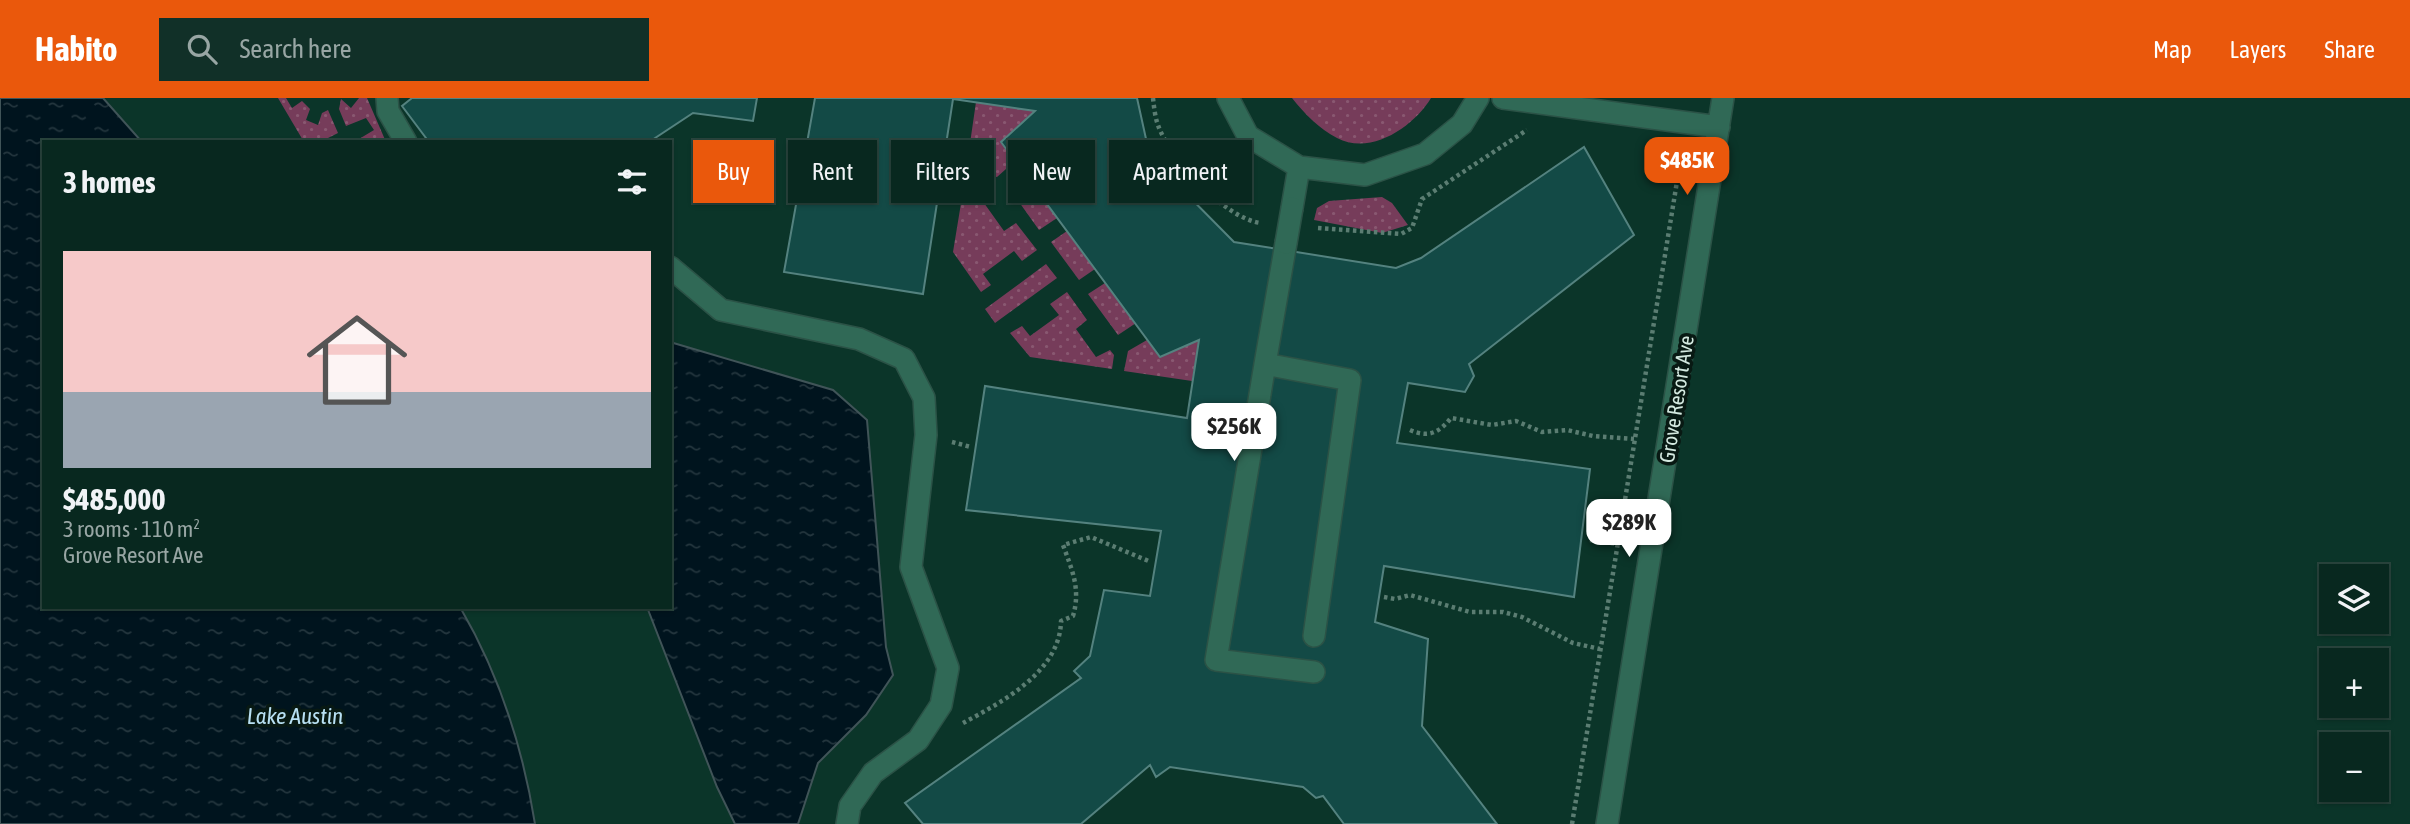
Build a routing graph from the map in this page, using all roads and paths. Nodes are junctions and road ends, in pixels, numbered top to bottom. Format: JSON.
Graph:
{"nodes":[{"id":1,"x":387,"y":98,"type":"edge"},
{"id":2,"x":1153,"y":98,"type":"edge"},
{"id":3,"x":1228,"y":98,"type":"edge"},
{"id":4,"x":1478,"y":98,"type":"edge"},
{"id":5,"x":1503,"y":98,"type":"edge"},
{"id":6,"x":1723,"y":98,"type":"edge"},
{"id":7,"x":1687,"y":124,"type":"junction"},
{"id":8,"x":1719,"y":127,"type":"junction"},
{"id":9,"x":1536,"y":128,"type":"dead end"},
{"id":10,"x":405,"y":140,"type":"edge"},
{"id":11,"x":1670,"y":149,"type":"dead end"},
{"id":12,"x":1682,"y":152,"type":"junction"},
{"id":13,"x":1298,"y":167,"type":"junction"},
{"id":14,"x":1269,"y":223,"type":"dead end"},
{"id":15,"x":1306,"y":226,"type":"dead end"},
{"id":16,"x":1318,"y":227,"type":"junction"},
{"id":17,"x":1317,"y":238,"type":"dead end"},
{"id":18,"x":672,"y":269,"type":"edge"},
{"id":19,"x":1265,"y":364,"type":"junction"},
{"id":20,"x":1410,"y":430,"type":"dead end"},
{"id":21,"x":1634,"y":439,"type":"junction"},
{"id":22,"x":1590,"y":540,"type":"dead end"},
{"id":23,"x":1617,"y":544,"type":"junction"},
{"id":24,"x":1151,"y":562,"type":"dead end"},
{"id":25,"x":1384,"y":597,"type":"dead end"},
{"id":26,"x":1314,"y":636,"type":"dead end"},
{"id":27,"x":1600,"y":650,"type":"junction"},
{"id":28,"x":1314,"y":672,"type":"dead end"},
{"id":29,"x":924,"y":730,"type":"junction"},
{"id":30,"x":847,"y":824,"type":"edge"},
{"id":31,"x":1572,"y":824,"type":"edge"},
{"id":32,"x":1607,"y":824,"type":"edge"}],
"edges":[{"from":1,"to":10,"type":"street"},
{"from":2,"to":14,"type":"path"},
{"from":3,"to":13,"type":"street"},
{"from":4,"to":13,"type":"street"},
{"from":5,"to":7,"type":"street"},
{"from":6,"to":8,"type":"street","name":"Grove Resort Ave"},
{"from":7,"to":8,"type":"street"},
{"from":7,"to":12,"type":"path"},
{"from":8,"to":32,"type":"street","name":"Grove Resort Ave"},
{"from":9,"to":16,"type":"path"},
{"from":11,"to":12,"type":"path"},
{"from":12,"to":21,"type":"path"},
{"from":13,"to":19,"type":"street","bridge":true},
{"from":15,"to":16,"type":"path"},
{"from":16,"to":17,"type":"path"},
{"from":18,"to":29,"type":"street"},
{"from":19,"to":26,"type":"street"},
{"from":19,"to":28,"type":"street"},
{"from":20,"to":21,"type":"path"},
{"from":21,"to":23,"type":"path"},
{"from":22,"to":23,"type":"path"},
{"from":23,"to":27,"type":"path"},
{"from":24,"to":29,"type":"path"},
{"from":25,"to":27,"type":"path"},
{"from":27,"to":31,"type":"path"},
{"from":29,"to":30,"type":"street"}]}
